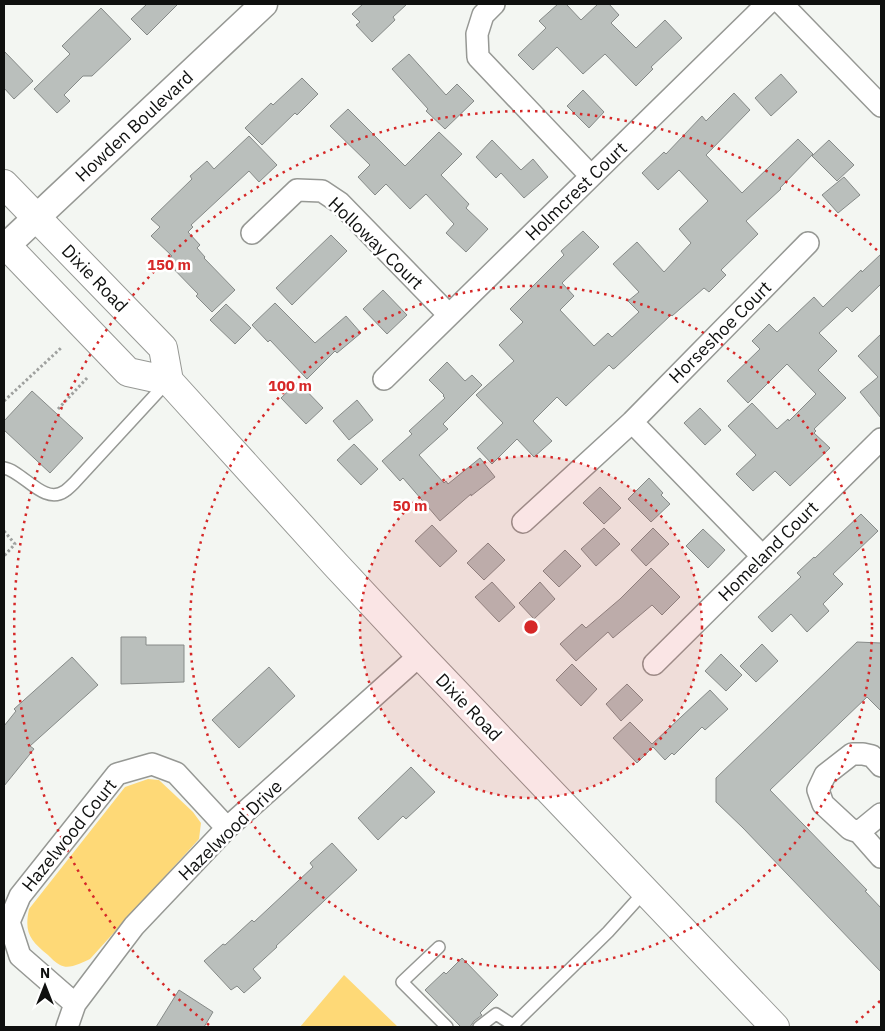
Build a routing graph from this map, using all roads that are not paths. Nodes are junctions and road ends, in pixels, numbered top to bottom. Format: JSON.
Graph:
{"nodes":[{"id":1,"x":264,"y":4,"type":"edge"},
{"id":2,"x":494,"y":4,"type":"edge"},
{"id":3,"x":767,"y":4,"type":"edge"},
{"id":4,"x":782,"y":4,"type":"edge"},
{"id":5,"x":881,"y":106,"type":"edge"},
{"id":6,"x":591,"y":176,"type":"junction"},
{"id":7,"x":4,"y":184,"type":"edge"},
{"id":8,"x":36,"y":218,"type":"junction"},
{"id":9,"x":252,"y":233,"type":"dead end"},
{"id":10,"x":808,"y":243,"type":"dead end"},
{"id":11,"x":5,"y":246,"type":"edge"},
{"id":12,"x":449,"y":315,"type":"junction"},
{"id":13,"x":384,"y":379,"type":"dead end"},
{"id":14,"x":169,"y":381,"type":"junction"},
{"id":15,"x":632,"y":422,"type":"junction"},
{"id":16,"x":881,"y":439,"type":"edge"},
{"id":17,"x":4,"y":468,"type":"edge"},
{"id":18,"x":523,"y":522,"type":"dead end"},
{"id":19,"x":762,"y":556,"type":"junction"},
{"id":20,"x":420,"y":655,"type":"junction"},
{"id":21,"x":654,"y":664,"type":"dead end"},
{"id":22,"x":881,"y":766,"type":"edge"},
{"id":23,"x":881,"y":814,"type":"edge"},
{"id":24,"x":227,"y":828,"type":"junction"},
{"id":25,"x":859,"y":832,"type":"junction"},
{"id":26,"x":881,"y":857,"type":"edge"},
{"id":27,"x":645,"y":891,"type":"junction"},
{"id":28,"x":439,"y":947,"type":"dead end"},
{"id":29,"x":75,"y":1004,"type":"junction"},
{"id":30,"x":67,"y":1027,"type":"edge"},
{"id":31,"x":447,"y":1027,"type":"edge"},
{"id":32,"x":479,"y":1027,"type":"edge"},
{"id":33,"x":775,"y":1027,"type":"edge"}],
"edges":[{"from":1,"to":8,"type":"street","name":"Howden Boulevard"},
{"from":2,"to":6,"type":"street"},
{"from":3,"to":6,"type":"street","name":"Holmcrest Court"},
{"from":4,"to":5,"type":"street"},
{"from":6,"to":12,"type":"street","name":"Holmcrest Court"},
{"from":7,"to":8,"type":"main road","name":"Dixie Road"},
{"from":8,"to":11,"type":"street","name":"Howden Boulevard"},
{"from":8,"to":14,"type":"main road","name":"Dixie Road"},
{"from":9,"to":12,"type":"street","name":"Holloway Court"},
{"from":10,"to":15,"type":"street","name":"Horseshoe Court"},
{"from":11,"to":14,"type":"main road"},
{"from":12,"to":13,"type":"street","name":"Holmcrest Court"},
{"from":14,"to":17,"type":"lane"},
{"from":14,"to":20,"type":"main road","name":"Dixie Road"},
{"from":15,"to":18,"type":"street","name":"Horseshoe Court"},
{"from":15,"to":19,"type":"street"},
{"from":16,"to":19,"type":"street","name":"Homeland Court"},
{"from":19,"to":21,"type":"street","name":"Homeland Court"},
{"from":20,"to":24,"type":"street","name":"Hazelwood Drive"},
{"from":20,"to":27,"type":"main road","name":"Dixie Road"},
{"from":22,"to":25,"type":"street"},
{"from":23,"to":25,"type":"street"},
{"from":24,"to":29,"type":"street","name":"Hazelwood Drive"},
{"from":24,"to":29,"type":"street","name":"Hazelwood Court"},
{"from":25,"to":26,"type":"street"},
{"from":27,"to":32,"type":"lane"},
{"from":27,"to":33,"type":"main road","name":"Dixie Road"},
{"from":28,"to":31,"type":"lane"},
{"from":29,"to":30,"type":"street","name":"Hazelwood Drive"}]}
